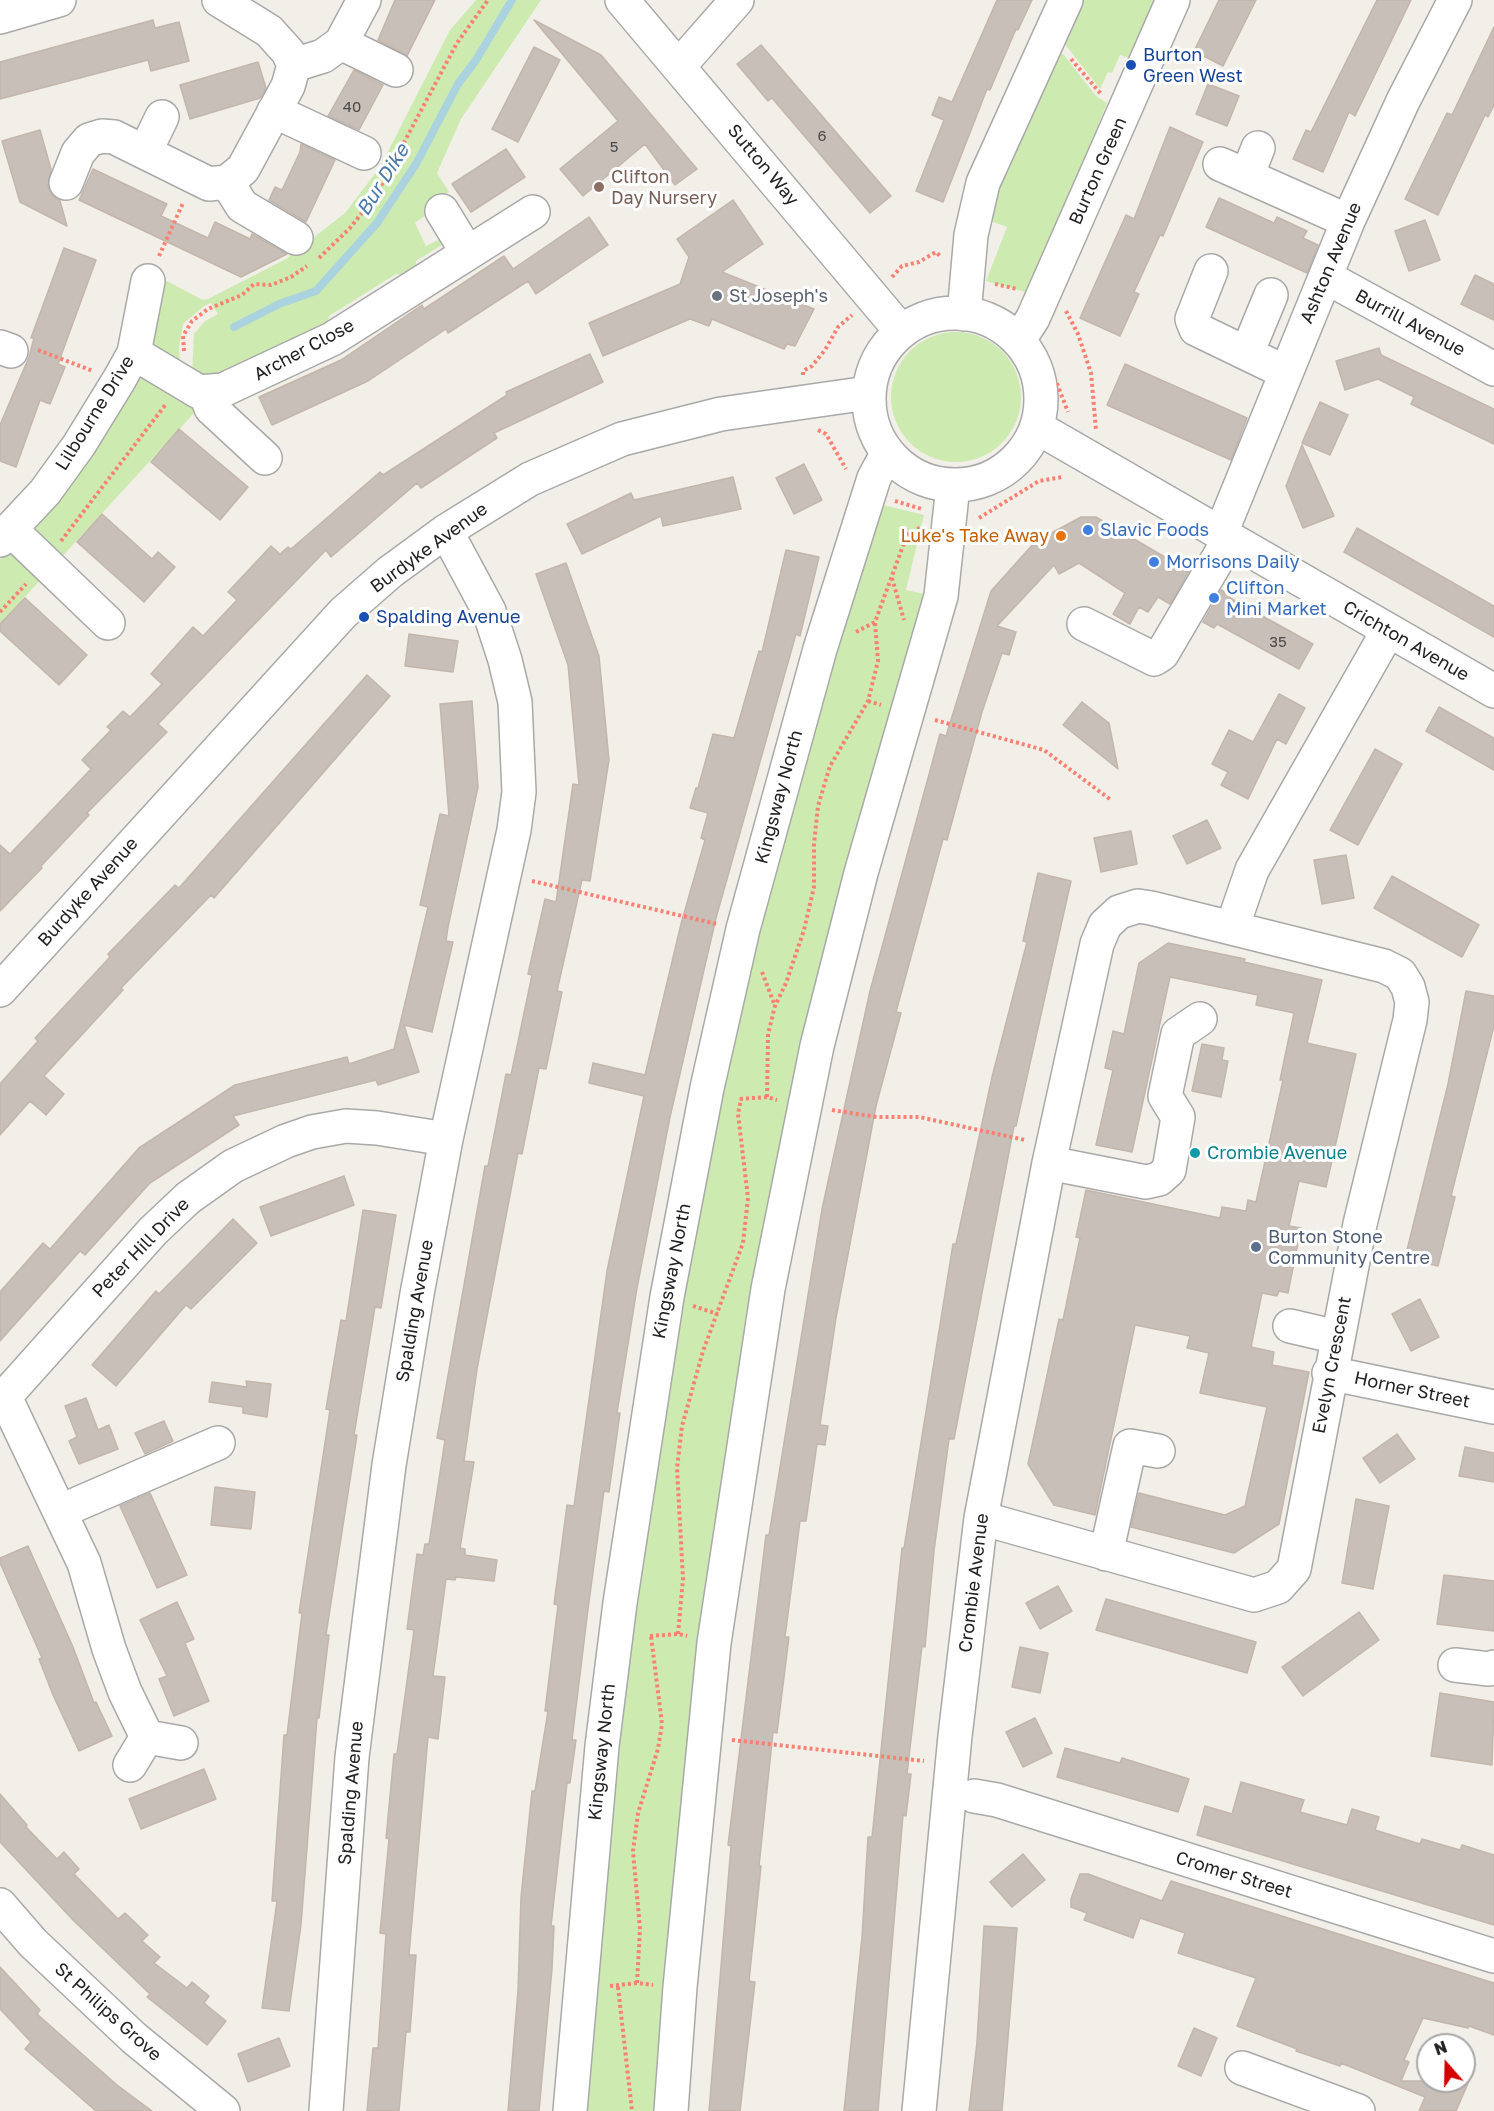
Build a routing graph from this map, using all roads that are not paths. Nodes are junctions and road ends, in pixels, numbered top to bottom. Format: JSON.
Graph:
{"nodes":[{"id":1,"x":59,"y":0,"type":"edge"},
{"id":2,"x":219,"y":0,"type":"edge"},
{"id":3,"x":364,"y":0,"type":"edge"},
{"id":4,"x":622,"y":0,"type":"edge"},
{"id":5,"x":737,"y":0,"type":"edge"},
{"id":6,"x":1066,"y":0,"type":"edge"},
{"id":7,"x":1173,"y":0,"type":"edge"},
{"id":8,"x":1455,"y":0,"type":"edge"},
{"id":9,"x":0,"y":17,"type":"edge"},
{"id":10,"x":341,"y":43,"type":"junction"},
{"id":11,"x":294,"y":65,"type":"junction"},
{"id":12,"x":680,"y":65,"type":"junction"},
{"id":13,"x":396,"y":70,"type":"dead end"},
{"id":14,"x":274,"y":111,"type":"junction"},
{"id":15,"x":162,"y":117,"type":"dead end"},
{"id":16,"x":145,"y":152,"type":"junction"},
{"id":17,"x":364,"y":153,"type":"dead end"},
{"id":18,"x":1242,"y":162,"type":"dead end"},
{"id":19,"x":227,"y":182,"type":"junction"},
{"id":20,"x":66,"y":183,"type":"dead end"},
{"id":21,"x":442,"y":211,"type":"dead end"},
{"id":22,"x":533,"y":212,"type":"dead end"},
{"id":23,"x":1347,"y":221,"type":"junction"},
{"id":24,"x":296,"y":238,"type":"dead end"},
{"id":25,"x":467,"y":252,"type":"junction"},
{"id":26,"x":1211,"y":271,"type":"dead end"},
{"id":27,"x":1326,"y":278,"type":"junction"},
{"id":28,"x":148,"y":281,"type":"road end"},
{"id":29,"x":1271,"y":295,"type":"dead end"},
{"id":30,"x":964,"y":314,"type":"junction"},
{"id":31,"x":901,"y":331,"type":"junction"},
{"id":32,"x":1024,"y":348,"type":"junction"},
{"id":33,"x":1247,"y":353,"type":"junction"},
{"id":34,"x":127,"y":367,"type":"junction"},
{"id":35,"x":1494,"y":369,"type":"edge"},
{"id":36,"x":1285,"y":372,"type":"junction"},
{"id":37,"x":194,"y":387,"type":"junction"},
{"id":38,"x":868,"y":393,"type":"junction"},
{"id":39,"x":1038,"y":428,"type":"junction"},
{"id":40,"x":887,"y":453,"type":"junction"},
{"id":41,"x":265,"y":458,"type":"dead end"},
{"id":42,"x":953,"y":486,"type":"junction"},
{"id":43,"x":446,"y":531,"type":"junction"},
{"id":44,"x":6,"y":535,"type":"edge"},
{"id":45,"x":1226,"y":535,"type":"junction"},
{"id":46,"x":108,"y":623,"type":"dead end"},
{"id":47,"x":1084,"y":624,"type":"dead end"},
{"id":48,"x":1388,"y":631,"type":"junction"},
{"id":49,"x":1494,"y":691,"type":"edge"},
{"id":50,"x":1232,"y":928,"type":"junction"},
{"id":51,"x":0,"y":990,"type":"edge"},
{"id":52,"x":1200,"y":1019,"type":"dead end"},
{"id":53,"x":446,"y":1139,"type":"junction"},
{"id":54,"x":1050,"y":1155,"type":"junction"},
{"id":55,"x":1290,"y":1326,"type":"dead end"},
{"id":56,"x":1336,"y":1337,"type":"junction"},
{"id":57,"x":1329,"y":1373,"type":"junction"},
{"id":58,"x":2,"y":1400,"type":"edge"},
{"id":59,"x":1494,"y":1407,"type":"edge"},
{"id":60,"x":218,"y":1443,"type":"dead end"},
{"id":61,"x":1158,"y":1451,"type":"dead end"},
{"id":62,"x":61,"y":1511,"type":"junction"},
{"id":63,"x":981,"y":1518,"type":"junction"},
{"id":64,"x":1106,"y":1554,"type":"junction"},
{"id":65,"x":1455,"y":1665,"type":"dead end"},
{"id":66,"x":1494,"y":1667,"type":"edge"},
{"id":67,"x":147,"y":1737,"type":"junction"},
{"id":68,"x":181,"y":1743,"type":"dead end"},
{"id":69,"x":130,"y":1765,"type":"dead end"},
{"id":70,"x":974,"y":1796,"type":"dead end"},
{"id":71,"x":0,"y":1905,"type":"edge"},
{"id":72,"x":1494,"y":1956,"type":"edge"},
{"id":73,"x":1242,"y":2068,"type":"dead end"},
{"id":74,"x":223,"y":2111,"type":"edge"},
{"id":75,"x":326,"y":2111,"type":"edge"},
{"id":76,"x":570,"y":2111,"type":"edge"},
{"id":77,"x":670,"y":2111,"type":"edge"},
{"id":78,"x":919,"y":2111,"type":"edge"},
{"id":79,"x":1358,"y":2111,"type":"edge"}],
"edges":[{"from":1,"to":9,"type":"street"},
{"from":2,"to":11,"type":"street"},
{"from":3,"to":10,"type":"street"},
{"from":4,"to":12,"type":"street","name":"Sutton Way"},
{"from":5,"to":12,"type":"street"},
{"from":6,"to":30,"type":"street"},
{"from":7,"to":32,"type":"street","name":"Burton Green"},
{"from":8,"to":23,"type":"street","name":"Ashton Avenue"},
{"from":10,"to":11,"type":"street"},
{"from":10,"to":13,"type":"street"},
{"from":11,"to":14,"type":"street"},
{"from":12,"to":31,"type":"street","name":"Sutton Way"},
{"from":14,"to":17,"type":"street"},
{"from":14,"to":19,"type":"street"},
{"from":15,"to":16,"type":"street"},
{"from":16,"to":19,"type":"street"},
{"from":16,"to":20,"type":"street"},
{"from":18,"to":23,"type":"street"},
{"from":19,"to":24,"type":"street"},
{"from":21,"to":25,"type":"street"},
{"from":22,"to":25,"type":"street","name":"Archer Close"},
{"from":23,"to":27,"type":"street","name":"Ashton Avenue"},
{"from":25,"to":37,"type":"street","name":"Archer Close"},
{"from":26,"to":33,"type":"street"},
{"from":27,"to":35,"type":"street","name":"Burrill Avenue"},
{"from":27,"to":36,"type":"street","name":"Ashton Avenue"},
{"from":28,"to":34,"type":"street","name":"Lilbourne Drive"},
{"from":29,"to":33,"type":"street"},
{"from":30,"to":31,"type":"street"},
{"from":30,"to":32,"type":"street"},
{"from":31,"to":38,"type":"street"},
{"from":32,"to":39,"type":"street"},
{"from":33,"to":36,"type":"street"},
{"from":34,"to":37,"type":"street"},
{"from":34,"to":44,"type":"street","name":"Lilbourne Drive"},
{"from":36,"to":45,"type":"street","name":"Ashton Avenue"},
{"from":37,"to":41,"type":"street"},
{"from":38,"to":40,"type":"street"},
{"from":38,"to":43,"type":"street","name":"Burdyke Avenue"},
{"from":39,"to":42,"type":"street"},
{"from":39,"to":45,"type":"street","name":"Crichton Avenue"},
{"from":40,"to":42,"type":"street"},
{"from":40,"to":76,"type":"street","name":"Kingsway North"},
{"from":42,"to":77,"type":"street"},
{"from":43,"to":51,"type":"street","name":"Burdyke Avenue"},
{"from":43,"to":53,"type":"street","name":"Spalding Avenue"},
{"from":44,"to":46,"type":"street","name":"Lilbourne Drive"},
{"from":45,"to":47,"type":"street","name":"Ashton Avenue"},
{"from":45,"to":48,"type":"street","name":"Crichton Avenue"},
{"from":48,"to":49,"type":"street","name":"Crichton Avenue"},
{"from":48,"to":50,"type":"street"},
{"from":50,"to":54,"type":"street","name":"Crombie Avenue"},
{"from":50,"to":56,"type":"street","name":"Evelyn Crescent"},
{"from":52,"to":54,"type":"street"},
{"from":53,"to":58,"type":"street","name":"Peter Hill Drive"},
{"from":53,"to":75,"type":"street","name":"Spalding Avenue"},
{"from":54,"to":63,"type":"street","name":"Crombie Avenue"},
{"from":55,"to":56,"type":"street"},
{"from":56,"to":57,"type":"street","name":"Evelyn Crescent"},
{"from":57,"to":59,"type":"street","name":"Horner Street"},
{"from":57,"to":64,"type":"street","name":"Evelyn Crescent"},
{"from":58,"to":62,"type":"street","name":"Peter Hill Drive"},
{"from":60,"to":62,"type":"street"},
{"from":61,"to":64,"type":"street"},
{"from":62,"to":67,"type":"street","name":"Peter Hill Drive"},
{"from":63,"to":64,"type":"street","name":"Evelyn Crescent"},
{"from":63,"to":78,"type":"street","name":"Crombie Avenue"},
{"from":65,"to":66,"type":"street"},
{"from":67,"to":68,"type":"street"},
{"from":67,"to":69,"type":"street"},
{"from":70,"to":72,"type":"street","name":"Cromer Street"},
{"from":71,"to":74,"type":"street","name":"St Philips Grove"},
{"from":73,"to":79,"type":"street"}]}
